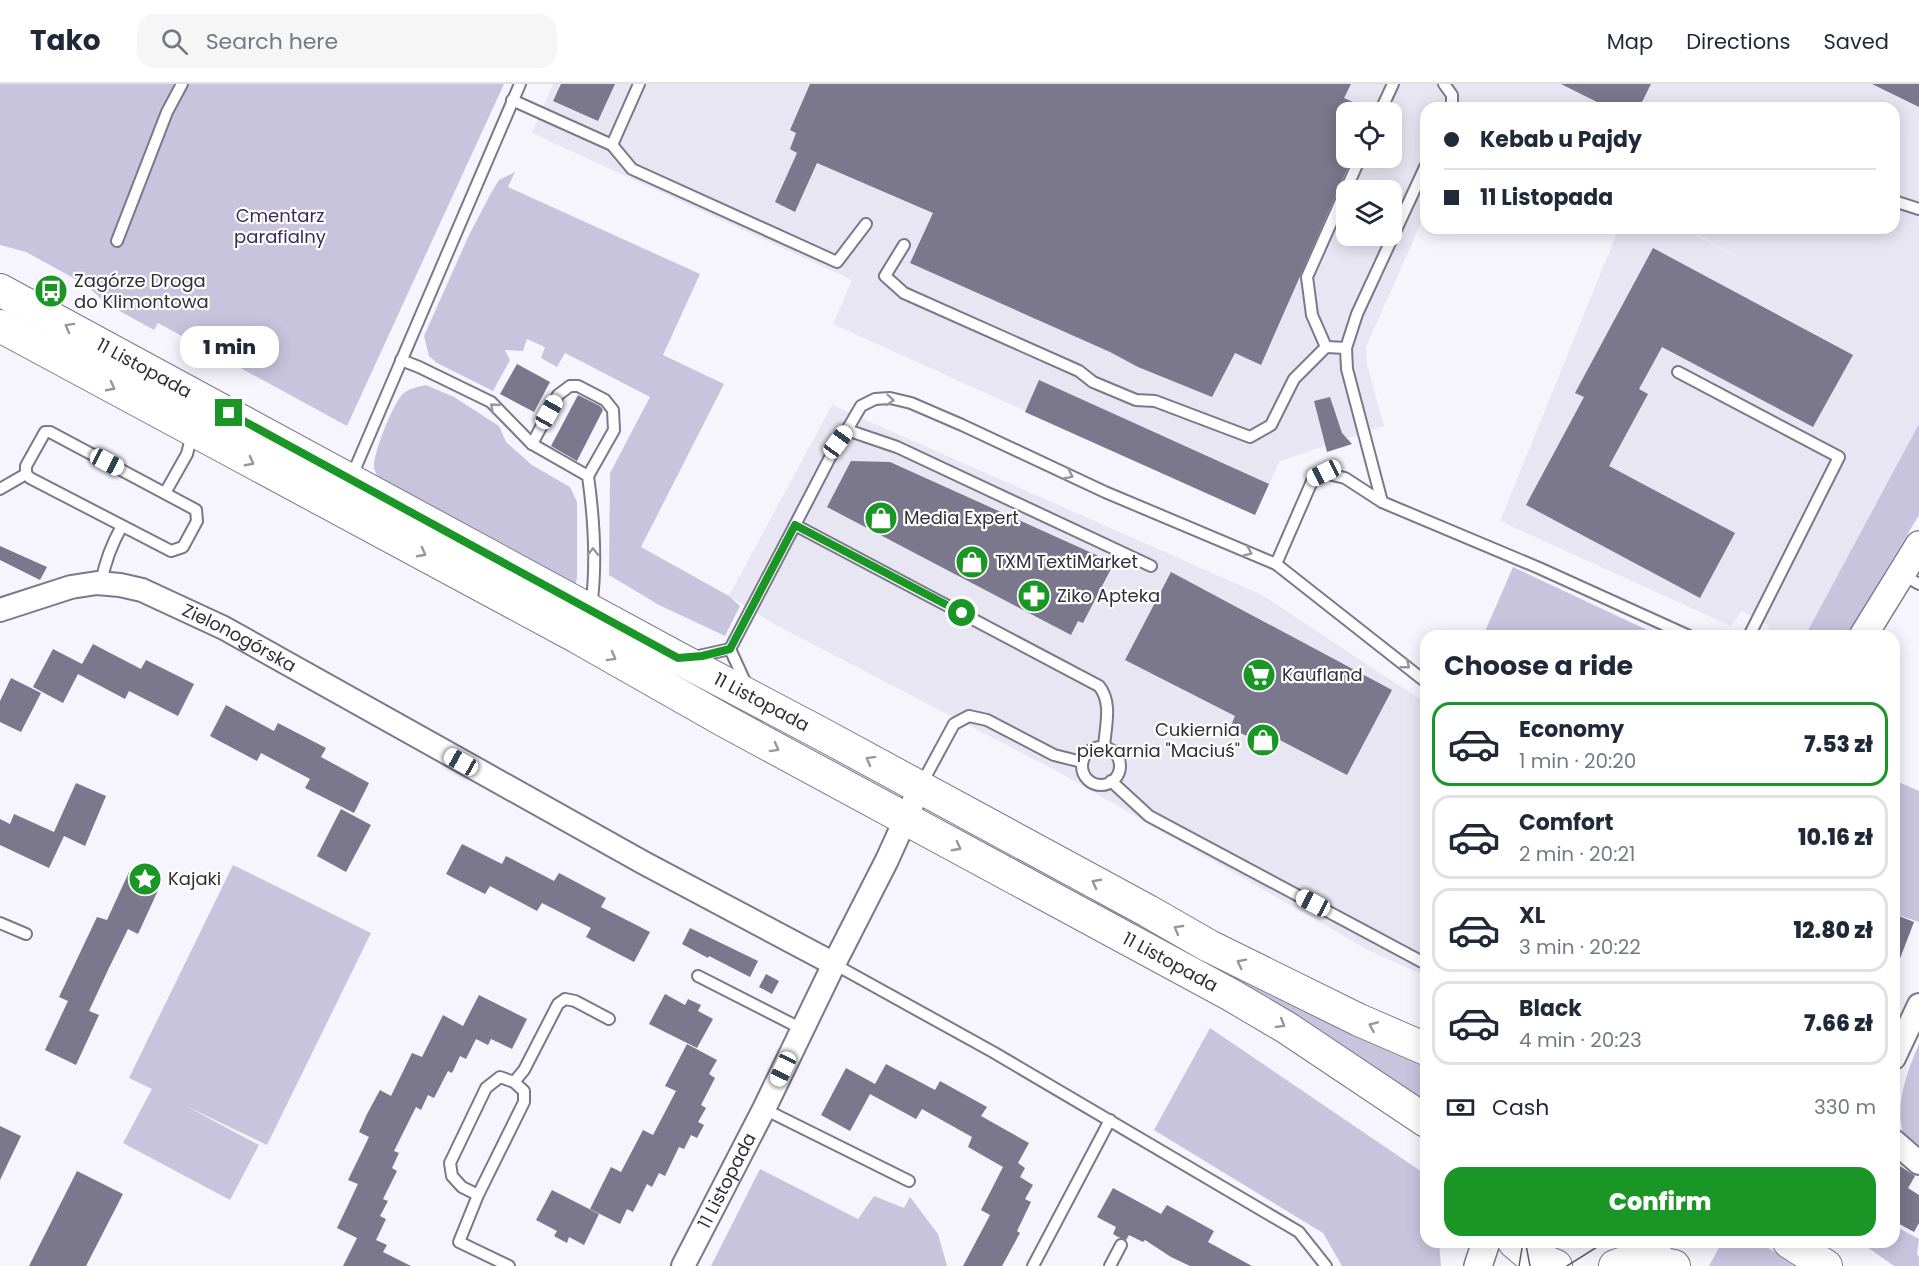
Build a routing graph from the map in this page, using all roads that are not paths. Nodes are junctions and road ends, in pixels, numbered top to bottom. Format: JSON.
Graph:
{"nodes":[{"id":1,"x":182,"y":84,"type":"edge"},
{"id":2,"x":520,"y":84,"type":"edge"},
{"id":3,"x":639,"y":84,"type":"edge"},
{"id":4,"x":1393,"y":84,"type":"edge"},
{"id":5,"x":1444,"y":84,"type":"edge"},
{"id":6,"x":512,"y":100,"type":"junction"},
{"id":7,"x":1385,"y":102,"type":"edge"},
{"id":8,"x":1452,"y":102,"type":"edge"},
{"id":9,"x":612,"y":144,"type":"junction"},
{"id":10,"x":1356,"y":168,"type":"edge"},
{"id":11,"x":1420,"y":178,"type":"edge"},
{"id":12,"x":1900,"y":203,"type":"edge"},
{"id":13,"x":1919,"y":209,"type":"edge"},
{"id":14,"x":866,"y":224,"type":"dead end"},
{"id":15,"x":117,"y":241,"type":"dead end"},
{"id":16,"x":904,"y":245,"type":"dead end"},
{"id":17,"x":0,"y":290,"type":"edge"},
{"id":18,"x":0,"y":326,"type":"edge"},
{"id":19,"x":1326,"y":347,"type":"junction"},
{"id":20,"x":1346,"y":348,"type":"junction"},
{"id":21,"x":401,"y":360,"type":"junction"},
{"id":22,"x":1678,"y":372,"type":"dead end"},
{"id":23,"x":209,"y":403,"type":"junction"},
{"id":24,"x":847,"y":430,"type":"junction"},
{"id":25,"x":197,"y":442,"type":"junction"},
{"id":26,"x":531,"y":444,"type":"junction"},
{"id":27,"x":26,"y":474,"type":"junction"},
{"id":28,"x":588,"y":476,"type":"junction"},
{"id":29,"x":351,"y":479,"type":"junction"},
{"id":30,"x":0,"y":489,"type":"edge"},
{"id":31,"x":165,"y":493,"type":"junction"},
{"id":32,"x":1382,"y":502,"type":"junction"},
{"id":33,"x":336,"y":507,"type":"junction"},
{"id":34,"x":795,"y":525,"type":"junction"},
{"id":35,"x":122,"y":526,"type":"junction"},
{"id":36,"x":1919,"y":545,"type":"edge"},
{"id":37,"x":1276,"y":564,"type":"junction"},
{"id":38,"x":1151,"y":566,"type":"dead end"},
{"id":39,"x":1910,"y":579,"type":"edge"},
{"id":40,"x":101,"y":583,"type":"junction"},
{"id":41,"x":0,"y":610,"type":"edge"},
{"id":42,"x":584,"y":624,"type":"junction"},
{"id":43,"x":1676,"y":630,"type":"edge"},
{"id":44,"x":1752,"y":630,"type":"edge"},
{"id":45,"x":1868,"y":630,"type":"edge"},
{"id":46,"x":730,"y":649,"type":"junction"},
{"id":47,"x":678,"y":658,"type":"junction"},
{"id":48,"x":1420,"y":677,"type":"edge"},
{"id":49,"x":753,"y":697,"type":"junction"},
{"id":50,"x":1104,"y":748,"type":"junction"},
{"id":51,"x":1082,"y":762,"type":"junction"},
{"id":52,"x":1111,"y":782,"type":"junction"},
{"id":53,"x":920,"y":787,"type":"junction"},
{"id":54,"x":906,"y":819,"type":"junction"},
{"id":55,"x":0,"y":923,"type":"edge"},
{"id":56,"x":26,"y":934,"type":"dead end"},
{"id":57,"x":1420,"y":961,"type":"edge"},
{"id":58,"x":834,"y":964,"type":"junction"},
{"id":59,"x":698,"y":976,"type":"dead end"},
{"id":60,"x":1919,"y":1005,"type":"edge"},
{"id":61,"x":609,"y":1019,"type":"dead end"},
{"id":62,"x":802,"y":1029,"type":"junction"},
{"id":63,"x":1420,"y":1045,"type":"edge"},
{"id":64,"x":1900,"y":1045,"type":"edge"},
{"id":65,"x":514,"y":1082,"type":"junction"},
{"id":66,"x":764,"y":1109,"type":"junction"},
{"id":67,"x":1420,"y":1117,"type":"edge"},
{"id":68,"x":1110,"y":1120,"type":"junction"},
{"id":69,"x":1900,"y":1146,"type":"edge"},
{"id":70,"x":1919,"y":1163,"type":"edge"},
{"id":71,"x":909,"y":1181,"type":"dead end"},
{"id":72,"x":478,"y":1196,"type":"junction"},
{"id":73,"x":1121,"y":1245,"type":"dead end"},
{"id":74,"x":1484,"y":1248,"type":"edge"},
{"id":75,"x":1521,"y":1248,"type":"edge"},
{"id":76,"x":1650,"y":1248,"type":"edge"},
{"id":77,"x":1798,"y":1248,"type":"edge"},
{"id":78,"x":1623,"y":1263,"type":"edge"},
{"id":79,"x":509,"y":1266,"type":"edge"},
{"id":80,"x":683,"y":1266,"type":"edge"},
{"id":81,"x":1033,"y":1266,"type":"edge"},
{"id":82,"x":1110,"y":1266,"type":"edge"},
{"id":83,"x":1326,"y":1266,"type":"edge"},
{"id":84,"x":1478,"y":1266,"type":"edge"},
{"id":85,"x":1556,"y":1266,"type":"edge"},
{"id":86,"x":1674,"y":1266,"type":"edge"},
{"id":87,"x":1826,"y":1266,"type":"edge"}],
"edges":[{"from":1,"to":15,"type":"lane"},
{"from":2,"to":6,"type":"lane"},
{"from":3,"to":9,"type":"lane"},
{"from":4,"to":7,"type":"lane"},
{"from":5,"to":8,"type":"lane"},
{"from":6,"to":9,"type":"lane"},
{"from":6,"to":21,"type":"lane"},
{"from":9,"to":14,"type":"lane"},
{"from":10,"to":19,"type":"lane"},
{"from":11,"to":20,"type":"lane"},
{"from":12,"to":13,"type":"lane"},
{"from":16,"to":19,"type":"lane"},
{"from":23,"to":17,"type":"main road","name":"11 Listopada","one_way":true},
{"from":18,"to":25,"type":"main road","name":"11 Listopada","one_way":true},
{"from":19,"to":20,"type":"lane"},
{"from":20,"to":32,"type":"lane"},
{"from":26,"to":21,"type":"lane","one_way":true},
{"from":21,"to":29,"type":"lane"},
{"from":22,"to":44,"type":"lane"},
{"from":23,"to":25,"type":"main road"},
{"from":23,"to":29,"type":"main road","name":"11 Listopada"},
{"from":24,"to":34,"type":"lane"},
{"from":24,"to":37,"type":"lane","one_way":true},
{"from":24,"to":38,"type":"lane"},
{"from":25,"to":31,"type":"lane"},
{"from":25,"to":33,"type":"main road","name":"11 Listopada","one_way":true},
{"from":26,"to":28,"type":"lane"},
{"from":26,"to":28,"type":"lane"},
{"from":27,"to":30,"type":"lane"},
{"from":27,"to":31,"type":"lane"},
{"from":27,"to":35,"type":"lane"},
{"from":42,"to":28,"type":"lane","one_way":true},
{"from":29,"to":33,"type":"main road"},
{"from":29,"to":42,"type":"main road","name":"11 Listopada"},
{"from":31,"to":35,"type":"lane"},
{"from":32,"to":37,"type":"lane"},
{"from":32,"to":43,"type":"lane"},
{"from":33,"to":42,"type":"main road","name":"11 Listopada","one_way":true},
{"from":34,"to":46,"type":"lane"},
{"from":34,"to":50,"type":"lane"},
{"from":35,"to":40,"type":"lane"},
{"from":36,"to":39,"type":"street"},
{"from":37,"to":48,"type":"lane","one_way":true},
{"from":39,"to":45,"type":"street"},
{"from":40,"to":41,"type":"street","name":"Zielonogórska"},
{"from":40,"to":58,"type":"street","name":"Zielonogórska"},
{"from":42,"to":47,"type":"main road","name":"11 Listopada"},
{"from":42,"to":54,"type":"main road","name":"11 Listopada","one_way":true},
{"from":46,"to":47,"type":"lane"},
{"from":46,"to":49,"type":"lane"},
{"from":47,"to":49,"type":"main road","name":"11 Listopada"},
{"from":53,"to":49,"type":"main road","name":"11 Listopada","one_way":true},
{"from":50,"to":51,"type":"lane"},
{"from":50,"to":52,"type":"lane"},
{"from":51,"to":52,"type":"lane"},
{"from":51,"to":53,"type":"lane"},
{"from":52,"to":57,"type":"lane"},
{"from":53,"to":54,"type":"street","name":"11 Listopada"},
{"from":63,"to":53,"type":"main road","name":"11 Listopada","one_way":true},
{"from":54,"to":58,"type":"street","name":"11 Listopada"},
{"from":54,"to":67,"type":"main road","name":"11 Listopada","one_way":true},
{"from":55,"to":56,"type":"lane"},
{"from":58,"to":62,"type":"street","name":"11 Listopada"},
{"from":58,"to":68,"type":"lane"},
{"from":59,"to":62,"type":"lane"},
{"from":60,"to":64,"type":"street"},
{"from":61,"to":65,"type":"lane"},
{"from":62,"to":66,"type":"street","name":"11 Listopada"},
{"from":65,"to":72,"type":"lane"},
{"from":65,"to":72,"type":"lane"},
{"from":66,"to":71,"type":"lane"},
{"from":66,"to":80,"type":"street","name":"11 Listopada"},
{"from":68,"to":81,"type":"lane"},
{"from":68,"to":83,"type":"lane"},
{"from":69,"to":70,"type":"street"},
{"from":72,"to":79,"type":"lane"},
{"from":73,"to":82,"type":"lane"},
{"from":74,"to":84,"type":"street"},
{"from":75,"to":85,"type":"main road"},
{"from":76,"to":78,"type":"main road"},
{"from":77,"to":87,"type":"main road"},
{"from":78,"to":86,"type":"main road"}]}
